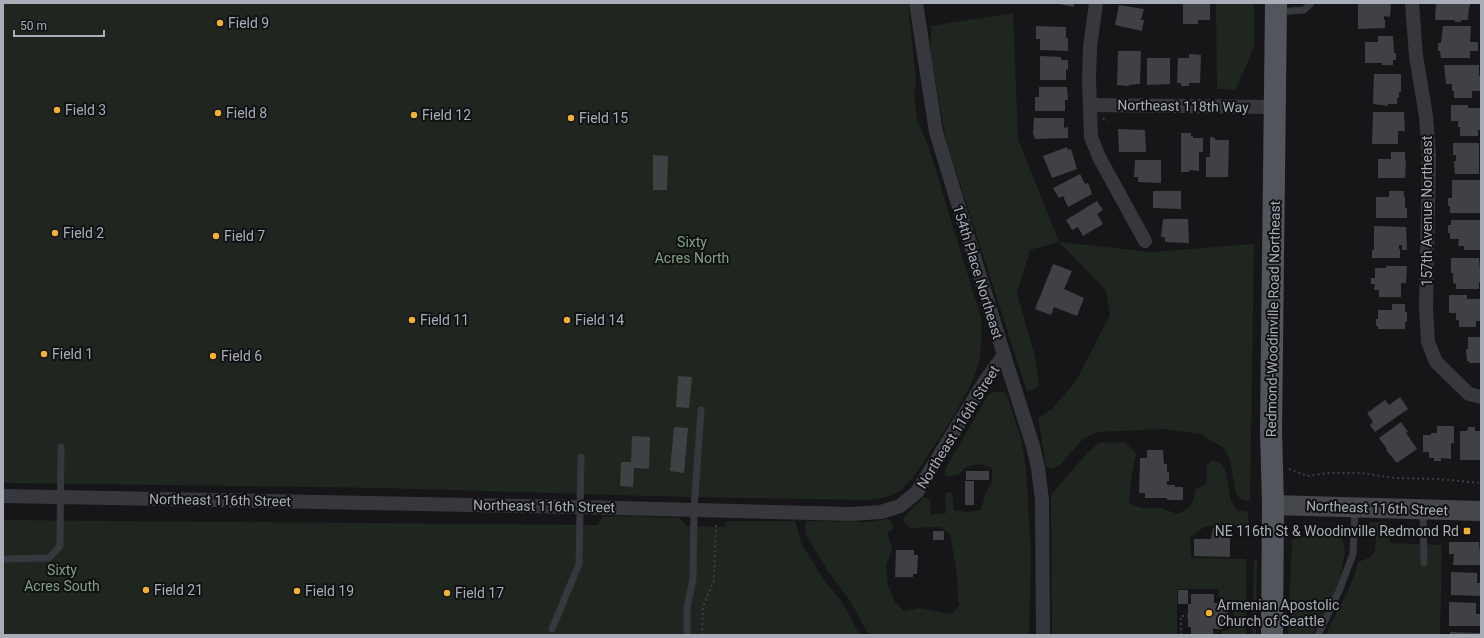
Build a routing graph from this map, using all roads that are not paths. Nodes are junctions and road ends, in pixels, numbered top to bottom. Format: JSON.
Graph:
{"nodes":[{"id":1,"x":916,"y":3,"type":"edge"},
{"id":2,"x":1096,"y":3,"type":"edge"},
{"id":3,"x":1311,"y":3,"type":"edge"},
{"id":4,"x":1412,"y":3,"type":"edge"},
{"id":5,"x":1276,"y":8,"type":"edge"},
{"id":6,"x":1090,"y":105,"type":"junction"},
{"id":7,"x":1275,"y":107,"type":"junction"},
{"id":8,"x":1145,"y":241,"type":"dead end"},
{"id":9,"x":1004,"y":355,"type":"junction"},
{"id":10,"x":1481,"y":398,"type":"edge"},
{"id":11,"x":701,"y":410,"type":"dead end"},
{"id":12,"x":61,"y":447,"type":"dead end"},
{"id":13,"x":581,"y":457,"type":"dead end"},
{"id":14,"x":3,"y":496,"type":"edge"},
{"id":15,"x":60,"y":497,"type":"junction"},
{"id":16,"x":1273,"y":505,"type":"junction"},
{"id":17,"x":580,"y":507,"type":"junction"},
{"id":18,"x":1355,"y":508,"type":"junction"},
{"id":19,"x":1423,"y":509,"type":"junction"},
{"id":20,"x":694,"y":510,"type":"junction"},
{"id":21,"x":1481,"y":511,"type":"edge"},
{"id":22,"x":3,"y":559,"type":"edge"},
{"id":23,"x":1424,"y":563,"type":"dead end"},
{"id":24,"x":552,"y":629,"type":"dead end"},
{"id":25,"x":687,"y":635,"type":"edge"},
{"id":26,"x":1043,"y":635,"type":"edge"},
{"id":27,"x":1272,"y":635,"type":"edge"},
{"id":28,"x":1318,"y":635,"type":"edge"}],
"edges":[{"from":1,"to":9,"type":"street","name":"154th Place Northeast"},
{"from":2,"to":6,"type":"street"},
{"from":3,"to":5,"type":"lane"},
{"from":4,"to":10,"type":"street","name":"157th Avenue Northeast"},
{"from":5,"to":7,"type":"main road","name":"Redmond-Woodinville Road Northeast"},
{"from":6,"to":7,"type":"street","name":"Northeast 118th Way"},
{"from":6,"to":8,"type":"street"},
{"from":7,"to":16,"type":"main road","name":"Redmond-Woodinville Road Northeast"},
{"from":9,"to":20,"type":"street","name":"Northeast 116th Street"},
{"from":9,"to":26,"type":"street","name":"154th Place Northeast"},
{"from":11,"to":20,"type":"lane"},
{"from":12,"to":15,"type":"lane"},
{"from":13,"to":17,"type":"lane"},
{"from":14,"to":15,"type":"street","name":"Northeast 116th Street"},
{"from":15,"to":17,"type":"street","name":"Northeast 116th Street"},
{"from":15,"to":22,"type":"lane"},
{"from":16,"to":18,"type":"street","name":"Northeast 116th Street"},
{"from":16,"to":27,"type":"main road","name":"Redmond-Woodinville Road Northeast"},
{"from":17,"to":20,"type":"street","name":"Northeast 116th Street"},
{"from":17,"to":24,"type":"lane"},
{"from":18,"to":19,"type":"street","name":"Northeast 116th Street"},
{"from":18,"to":28,"type":"lane"},
{"from":19,"to":21,"type":"street","name":"Northeast 116th Street"},
{"from":19,"to":23,"type":"lane"},
{"from":20,"to":25,"type":"lane"}]}
